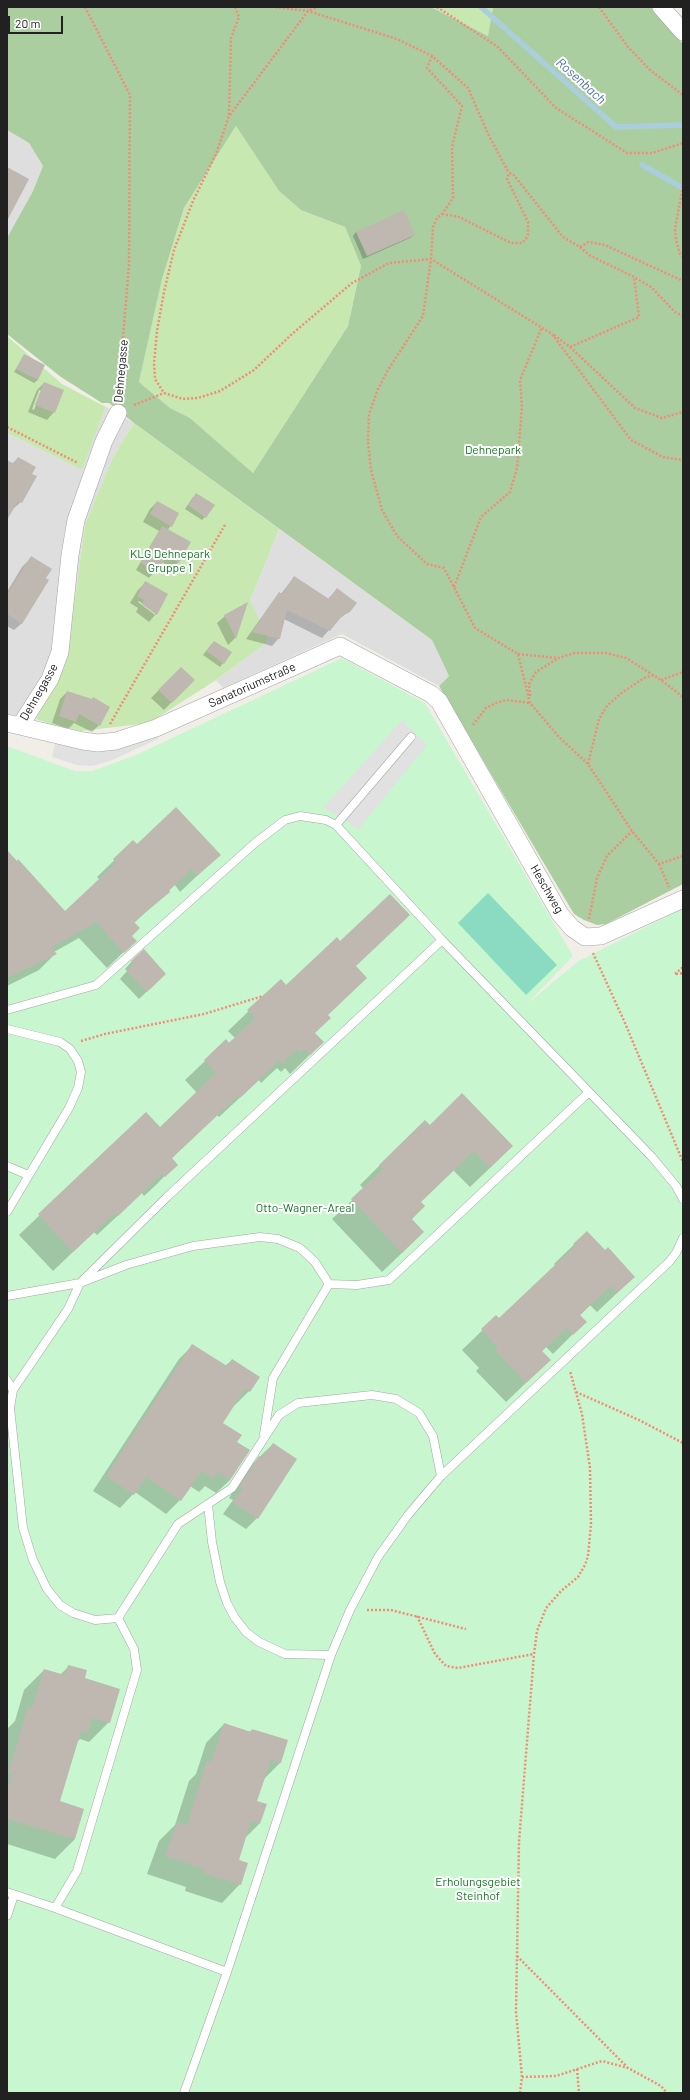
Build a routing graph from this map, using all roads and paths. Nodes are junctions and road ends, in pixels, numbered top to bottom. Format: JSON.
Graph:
{"nodes":[{"id":1,"x":85,"y":7,"type":"edge"},
{"id":2,"x":235,"y":7,"type":"edge"},
{"id":3,"x":275,"y":7,"type":"edge"},
{"id":4,"x":318,"y":7,"type":"edge"},
{"id":5,"x":437,"y":7,"type":"edge"},
{"id":6,"x":599,"y":7,"type":"edge"},
{"id":7,"x":661,"y":7,"type":"edge"},
{"id":8,"x":308,"y":11,"type":"junction"},
{"id":9,"x":683,"y":32,"type":"edge"},
{"id":10,"x":432,"y":56,"type":"junction"},
{"id":11,"x":683,"y":95,"type":"edge"},
{"id":12,"x":229,"y":116,"type":"junction"},
{"id":13,"x":683,"y":143,"type":"edge"},
{"id":14,"x":509,"y":173,"type":"junction"},
{"id":15,"x":683,"y":186,"type":"edge"},
{"id":16,"x":442,"y":214,"type":"junction"},
{"id":17,"x":580,"y":247,"type":"junction"},
{"id":18,"x":683,"y":256,"type":"edge"},
{"id":19,"x":431,"y":259,"type":"junction"},
{"id":20,"x":634,"y":277,"type":"junction"},
{"id":21,"x":683,"y":281,"type":"edge"},
{"id":22,"x":683,"y":316,"type":"edge"},
{"id":23,"x":542,"y":327,"type":"junction"},
{"id":24,"x":552,"y":334,"type":"junction"},
{"id":25,"x":570,"y":347,"type":"junction"},
{"id":26,"x":164,"y":393,"type":"junction"},
{"id":27,"x":118,"y":412,"type":"junction"},
{"id":28,"x":683,"y":412,"type":"edge"},
{"id":29,"x":7,"y":427,"type":"edge"},
{"id":30,"x":683,"y":460,"type":"edge"},
{"id":31,"x":83,"y":466,"type":"dead end"},
{"id":32,"x":226,"y":524,"type":"dead end"},
{"id":33,"x":453,"y":588,"type":"junction"},
{"id":34,"x":518,"y":654,"type":"junction"},
{"id":35,"x":558,"y":658,"type":"junction"},
{"id":36,"x":683,"y":672,"type":"edge"},
{"id":37,"x":654,"y":675,"type":"junction"},
{"id":38,"x":661,"y":680,"type":"junction"},
{"id":39,"x":683,"y":697,"type":"edge"},
{"id":40,"x":530,"y":703,"type":"junction"},
{"id":41,"x":14,"y":725,"type":"edge"},
{"id":42,"x":411,"y":737,"type":"dead end"},
{"id":43,"x":98,"y":743,"type":"junction"},
{"id":44,"x":463,"y":743,"type":"junction"},
{"id":45,"x":588,"y":764,"type":"junction"},
{"id":46,"x":336,"y":825,"type":"junction"},
{"id":47,"x":632,"y":831,"type":"junction"},
{"id":48,"x":683,"y":856,"type":"edge"},
{"id":49,"x":659,"y":864,"type":"junction"},
{"id":50,"x":680,"y":900,"type":"edge"},
{"id":51,"x":585,"y":937,"type":"junction"},
{"id":52,"x":442,"y":940,"type":"junction"},
{"id":53,"x":683,"y":967,"type":"edge"},
{"id":54,"x":683,"y":973,"type":"edge"},
{"id":55,"x":263,"y":996,"type":"dead end"},
{"id":56,"x":7,"y":1010,"type":"edge"},
{"id":57,"x":7,"y":1029,"type":"edge"},
{"id":58,"x":65,"y":1046,"type":"junction"},
{"id":59,"x":589,"y":1092,"type":"junction"},
{"id":60,"x":683,"y":1162,"type":"edge"},
{"id":61,"x":7,"y":1166,"type":"edge"},
{"id":62,"x":28,"y":1175,"type":"junction"},
{"id":63,"x":683,"y":1199,"type":"edge"},
{"id":64,"x":7,"y":1212,"type":"edge"},
{"id":65,"x":683,"y":1238,"type":"edge"},
{"id":66,"x":80,"y":1283,"type":"junction"},
{"id":67,"x":329,"y":1284,"type":"junction"},
{"id":68,"x":7,"y":1296,"type":"edge"},
{"id":69,"x":566,"y":1358,"type":"junction"},
{"id":70,"x":7,"y":1380,"type":"edge"},
{"id":71,"x":13,"y":1390,"type":"junction"},
{"id":72,"x":576,"y":1392,"type":"junction"},
{"id":73,"x":9,"y":1410,"type":"edge"},
{"id":74,"x":263,"y":1438,"type":"junction"},
{"id":75,"x":683,"y":1443,"type":"edge"},
{"id":76,"x":441,"y":1476,"type":"junction"},
{"id":77,"x":208,"y":1504,"type":"junction"},
{"id":78,"x":367,"y":1610,"type":"dead end"},
{"id":79,"x":417,"y":1616,"type":"junction"},
{"id":80,"x":118,"y":1618,"type":"junction"},
{"id":81,"x":466,"y":1629,"type":"dead end"},
{"id":82,"x":534,"y":1654,"type":"junction"},
{"id":83,"x":332,"y":1655,"type":"junction"},
{"id":84,"x":11,"y":1894,"type":"edge"},
{"id":85,"x":55,"y":1908,"type":"junction"},
{"id":86,"x":7,"y":1916,"type":"edge"},
{"id":87,"x":517,"y":1956,"type":"junction"},
{"id":88,"x":227,"y":1972,"type":"junction"},
{"id":89,"x":628,"y":2068,"type":"junction"},
{"id":90,"x":577,"y":2069,"type":"junction"},
{"id":91,"x":522,"y":2077,"type":"junction"},
{"id":92,"x":184,"y":2093,"type":"edge"},
{"id":93,"x":520,"y":2093,"type":"edge"},
{"id":94,"x":579,"y":2093,"type":"edge"},
{"id":95,"x":668,"y":2093,"type":"edge"}],
"edges":[{"from":1,"to":27,"type":"path","name":"Dehnegasse"},
{"from":2,"to":12,"type":"path"},
{"from":3,"to":8,"type":"path"},
{"from":4,"to":8,"type":"path"},
{"from":5,"to":13,"type":"path"},
{"from":6,"to":11,"type":"path"},
{"from":7,"to":9,"type":"street"},
{"from":8,"to":10,"type":"path"},
{"from":8,"to":12,"type":"path"},
{"from":10,"to":14,"type":"path"},
{"from":10,"to":16,"type":"path"},
{"from":12,"to":26,"type":"path"},
{"from":14,"to":16,"type":"path"},
{"from":14,"to":17,"type":"path"},
{"from":15,"to":18,"type":"path"},
{"from":16,"to":19,"type":"path"},
{"from":17,"to":20,"type":"path"},
{"from":17,"to":21,"type":"path"},
{"from":19,"to":23,"type":"path"},
{"from":19,"to":26,"type":"path"},
{"from":19,"to":33,"type":"path"},
{"from":20,"to":22,"type":"path"},
{"from":20,"to":25,"type":"path"},
{"from":23,"to":24,"type":"path"},
{"from":23,"to":33,"type":"path"},
{"from":24,"to":25,"type":"path"},
{"from":24,"to":30,"type":"path"},
{"from":25,"to":28,"type":"path"},
{"from":26,"to":27,"type":"path"},
{"from":27,"to":41,"type":"street","name":"Dehnegasse"},
{"from":29,"to":31,"type":"path"},
{"from":32,"to":43,"type":"path"},
{"from":33,"to":34,"type":"path"},
{"from":34,"to":35,"type":"path"},
{"from":34,"to":40,"type":"path"},
{"from":35,"to":37,"type":"path"},
{"from":35,"to":40,"type":"path"},
{"from":36,"to":38,"type":"path"},
{"from":37,"to":38,"type":"path"},
{"from":37,"to":45,"type":"path"},
{"from":38,"to":39,"type":"path"},
{"from":40,"to":44,"type":"path"},
{"from":40,"to":45,"type":"path"},
{"from":41,"to":43,"type":"street","name":"Sanatoriumstraße"},
{"from":42,"to":46,"type":"lane"},
{"from":43,"to":44,"type":"street","name":"Sanatoriumstraße"},
{"from":44,"to":51,"type":"street","name":"Heschweg"},
{"from":45,"to":47,"type":"path"},
{"from":46,"to":52,"type":"lane"},
{"from":46,"to":56,"type":"lane"},
{"from":47,"to":49,"type":"path"},
{"from":47,"to":51,"type":"path"},
{"from":48,"to":49,"type":"path"},
{"from":49,"to":50,"type":"path"},
{"from":50,"to":51,"type":"street"},
{"from":51,"to":60,"type":"path"},
{"from":52,"to":59,"type":"lane"},
{"from":52,"to":66,"type":"lane"},
{"from":53,"to":54,"type":"path"},
{"from":55,"to":58,"type":"path"},
{"from":57,"to":58,"type":"lane"},
{"from":58,"to":62,"type":"lane"},
{"from":59,"to":63,"type":"lane"},
{"from":59,"to":67,"type":"lane"},
{"from":61,"to":62,"type":"lane"},
{"from":62,"to":64,"type":"lane"},
{"from":65,"to":69,"type":"lane"},
{"from":66,"to":67,"type":"lane"},
{"from":66,"to":68,"type":"lane"},
{"from":66,"to":71,"type":"lane"},
{"from":67,"to":74,"type":"lane"},
{"from":69,"to":72,"type":"path"},
{"from":69,"to":76,"type":"lane"},
{"from":70,"to":71,"type":"lane"},
{"from":71,"to":73,"type":"lane"},
{"from":72,"to":75,"type":"path"},
{"from":72,"to":82,"type":"path"},
{"from":73,"to":80,"type":"lane"},
{"from":74,"to":76,"type":"lane"},
{"from":74,"to":77,"type":"lane"},
{"from":76,"to":83,"type":"lane"},
{"from":77,"to":80,"type":"lane"},
{"from":77,"to":83,"type":"lane"},
{"from":78,"to":79,"type":"path"},
{"from":79,"to":81,"type":"path"},
{"from":79,"to":82,"type":"path"},
{"from":80,"to":85,"type":"lane"},
{"from":82,"to":87,"type":"path"},
{"from":83,"to":88,"type":"lane"},
{"from":84,"to":85,"type":"lane"},
{"from":84,"to":86,"type":"lane"},
{"from":85,"to":88,"type":"lane"},
{"from":87,"to":89,"type":"path"},
{"from":87,"to":91,"type":"path"},
{"from":88,"to":92,"type":"lane"},
{"from":89,"to":90,"type":"path"},
{"from":89,"to":95,"type":"path"},
{"from":90,"to":91,"type":"path"},
{"from":90,"to":94,"type":"path"},
{"from":91,"to":93,"type":"path"}]}
